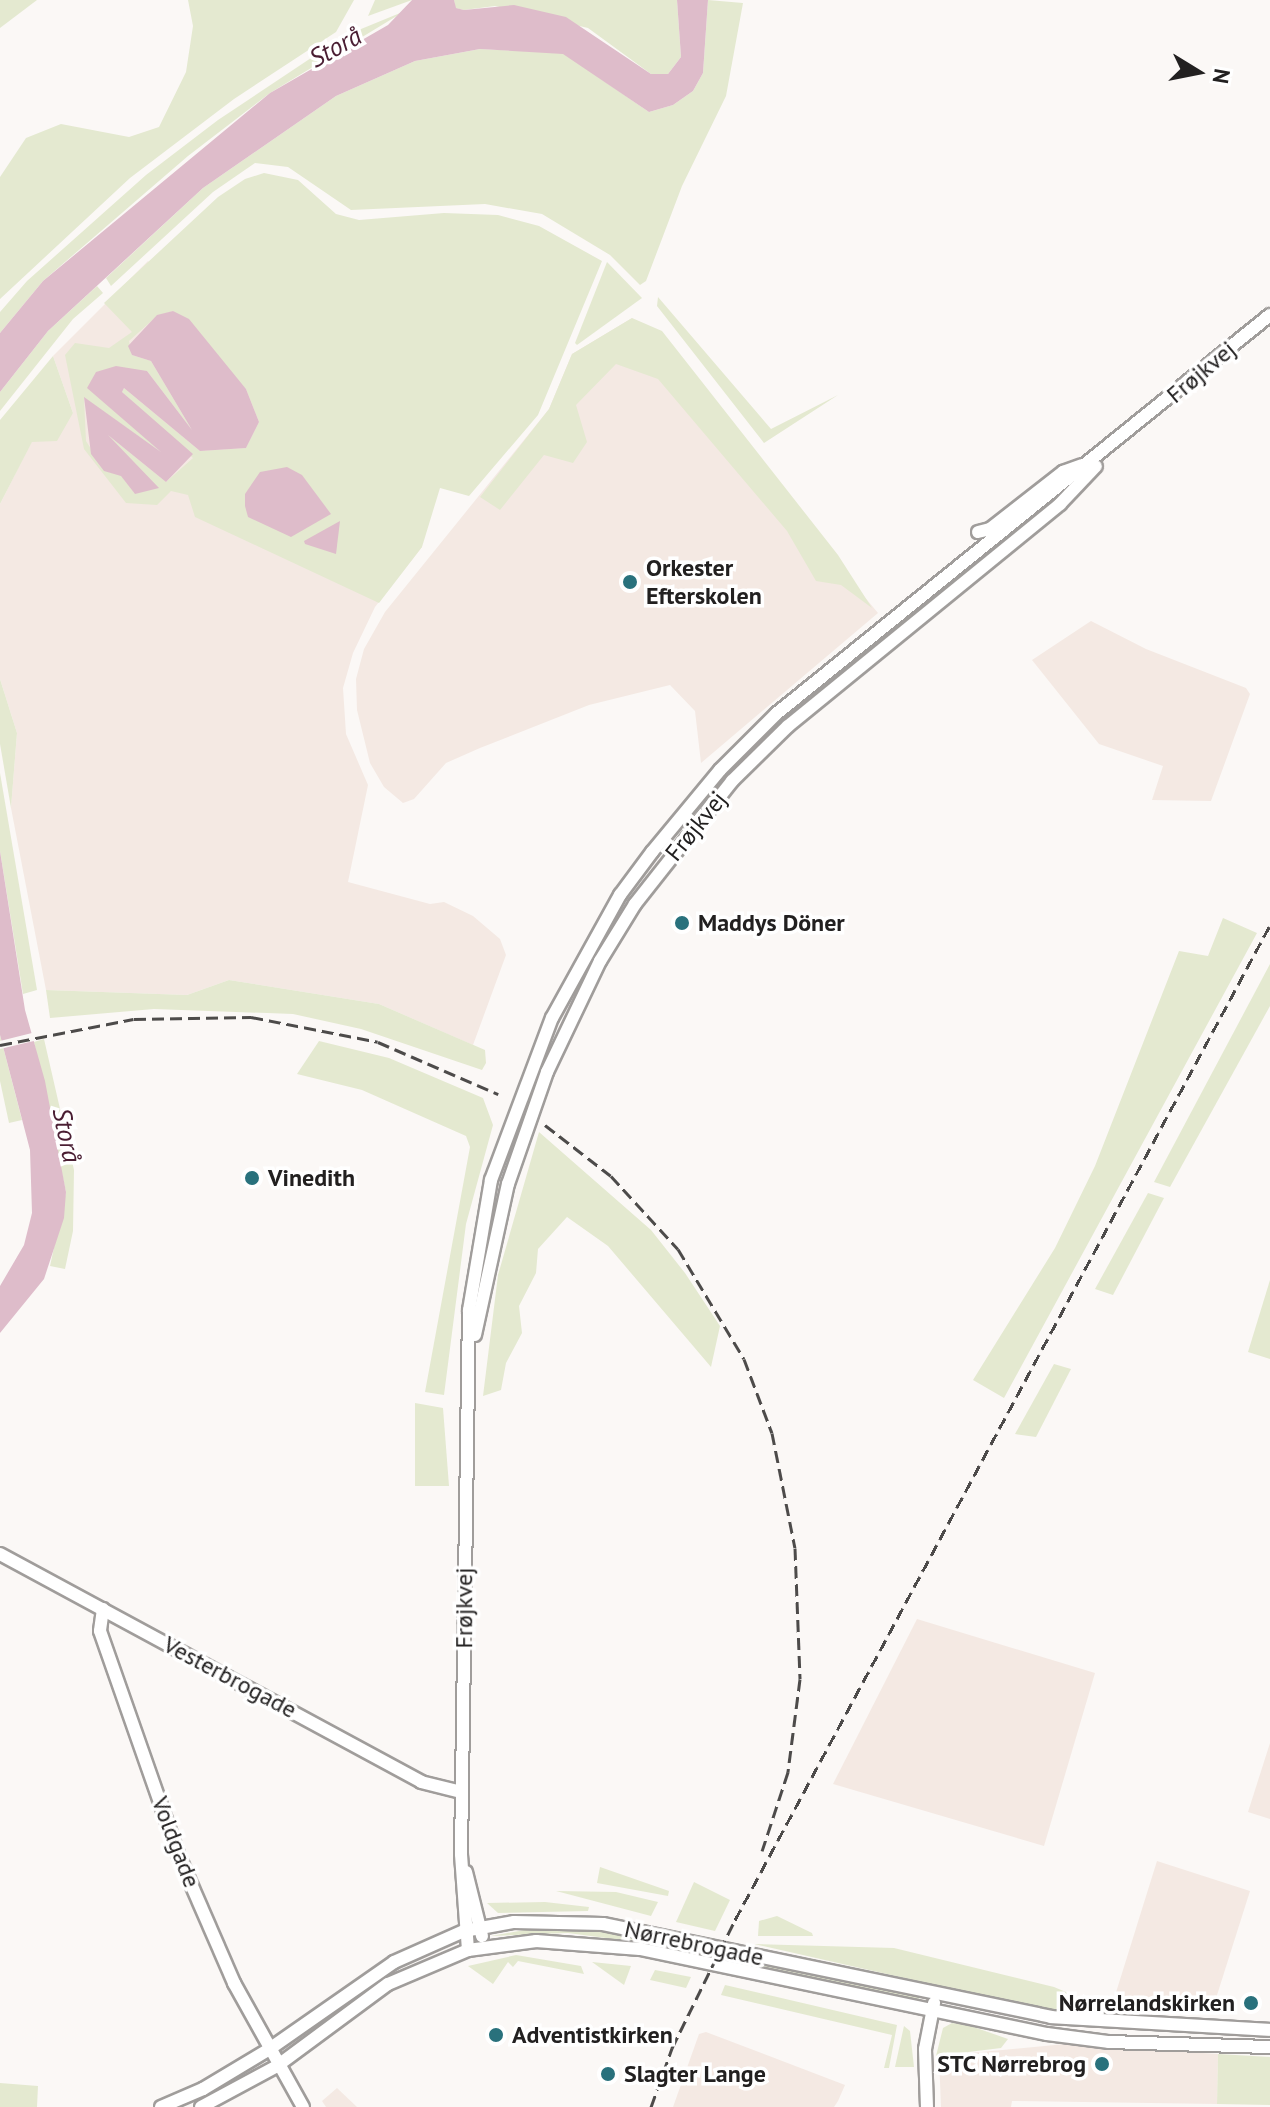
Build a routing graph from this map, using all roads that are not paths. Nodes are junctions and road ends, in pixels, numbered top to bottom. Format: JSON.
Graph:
{"nodes":[{"id":1,"x":1270,"y":315,"type":"edge"},
{"id":2,"x":1132,"y":429,"type":"junction"},
{"id":3,"x":1093,"y":461,"type":"junction"},
{"id":4,"x":978,"y":532,"type":"dead end"},
{"id":5,"x":469,"y":1362,"type":"junction"},
{"id":6,"x":0,"y":1554,"type":"edge"},
{"id":7,"x":103,"y":1609,"type":"junction"},
{"id":8,"x":461,"y":1792,"type":"junction"},
{"id":9,"x":461,"y":1854,"type":"junction"},
{"id":10,"x":481,"y":1928,"type":"junction"},
{"id":11,"x":464,"y":1931,"type":"junction"},
{"id":12,"x":484,"y":1947,"type":"junction"},
{"id":13,"x":468,"y":1950,"type":"junction"},
{"id":14,"x":936,"y":1994,"type":"junction"},
{"id":15,"x":932,"y":2011,"type":"junction"},
{"id":16,"x":1270,"y":2030,"type":"edge"},
{"id":17,"x":1270,"y":2047,"type":"edge"},
{"id":18,"x":268,"y":2050,"type":"junction"},
{"id":19,"x":277,"y":2066,"type":"junction"},
{"id":20,"x":161,"y":2107,"type":"edge"},
{"id":21,"x":201,"y":2107,"type":"edge"},
{"id":22,"x":303,"y":2107,"type":"edge"},
{"id":23,"x":927,"y":2107,"type":"edge"}],
"edges":[{"from":1,"to":2,"type":"street","name":"Frøjkvej"},
{"from":2,"to":3,"type":"street","name":"Frøjkvej"},
{"from":2,"to":5,"type":"street","name":"Frøjkvej"},
{"from":3,"to":4,"type":"street","name":"Frøjkvej"},
{"from":3,"to":5,"type":"street","name":"Frøjkvej"},
{"from":5,"to":8,"type":"street","name":"Frøjkvej"},
{"from":6,"to":7,"type":"street","name":"Vesterbrogade"},
{"from":7,"to":8,"type":"street","name":"Vesterbrogade"},
{"from":7,"to":18,"type":"street","name":"Voldgade"},
{"from":8,"to":9,"type":"street","name":"Frøjkvej"},
{"from":9,"to":10,"type":"street","name":"Frøjkvej"},
{"from":9,"to":11,"type":"street","name":"Frøjkvej"},
{"from":10,"to":11,"type":"street","name":"Nørrebrogade"},
{"from":10,"to":12,"type":"street","name":"Frøjkvej"},
{"from":10,"to":14,"type":"street","name":"Nørrebrogade"},
{"from":11,"to":13,"type":"street","name":"Frøjkvej"},
{"from":11,"to":18,"type":"street","name":"Nørrebrogade"},
{"from":12,"to":13,"type":"street","name":"Nørrebrogade"},
{"from":12,"to":15,"type":"street","name":"Nørrebrogade"},
{"from":13,"to":19,"type":"street","name":"Nørrebrogade"},
{"from":14,"to":15,"type":"street"},
{"from":14,"to":16,"type":"street","name":"Nørrebrogade"},
{"from":15,"to":17,"type":"street","name":"Nørrebrogade"},
{"from":15,"to":23,"type":"street"},
{"from":18,"to":19,"type":"street","name":"Voldgade"},
{"from":18,"to":20,"type":"street","name":"Nørrebrogade"},
{"from":19,"to":21,"type":"street","name":"Nørrebrogade"},
{"from":19,"to":22,"type":"street","name":"Voldgade"}]}
